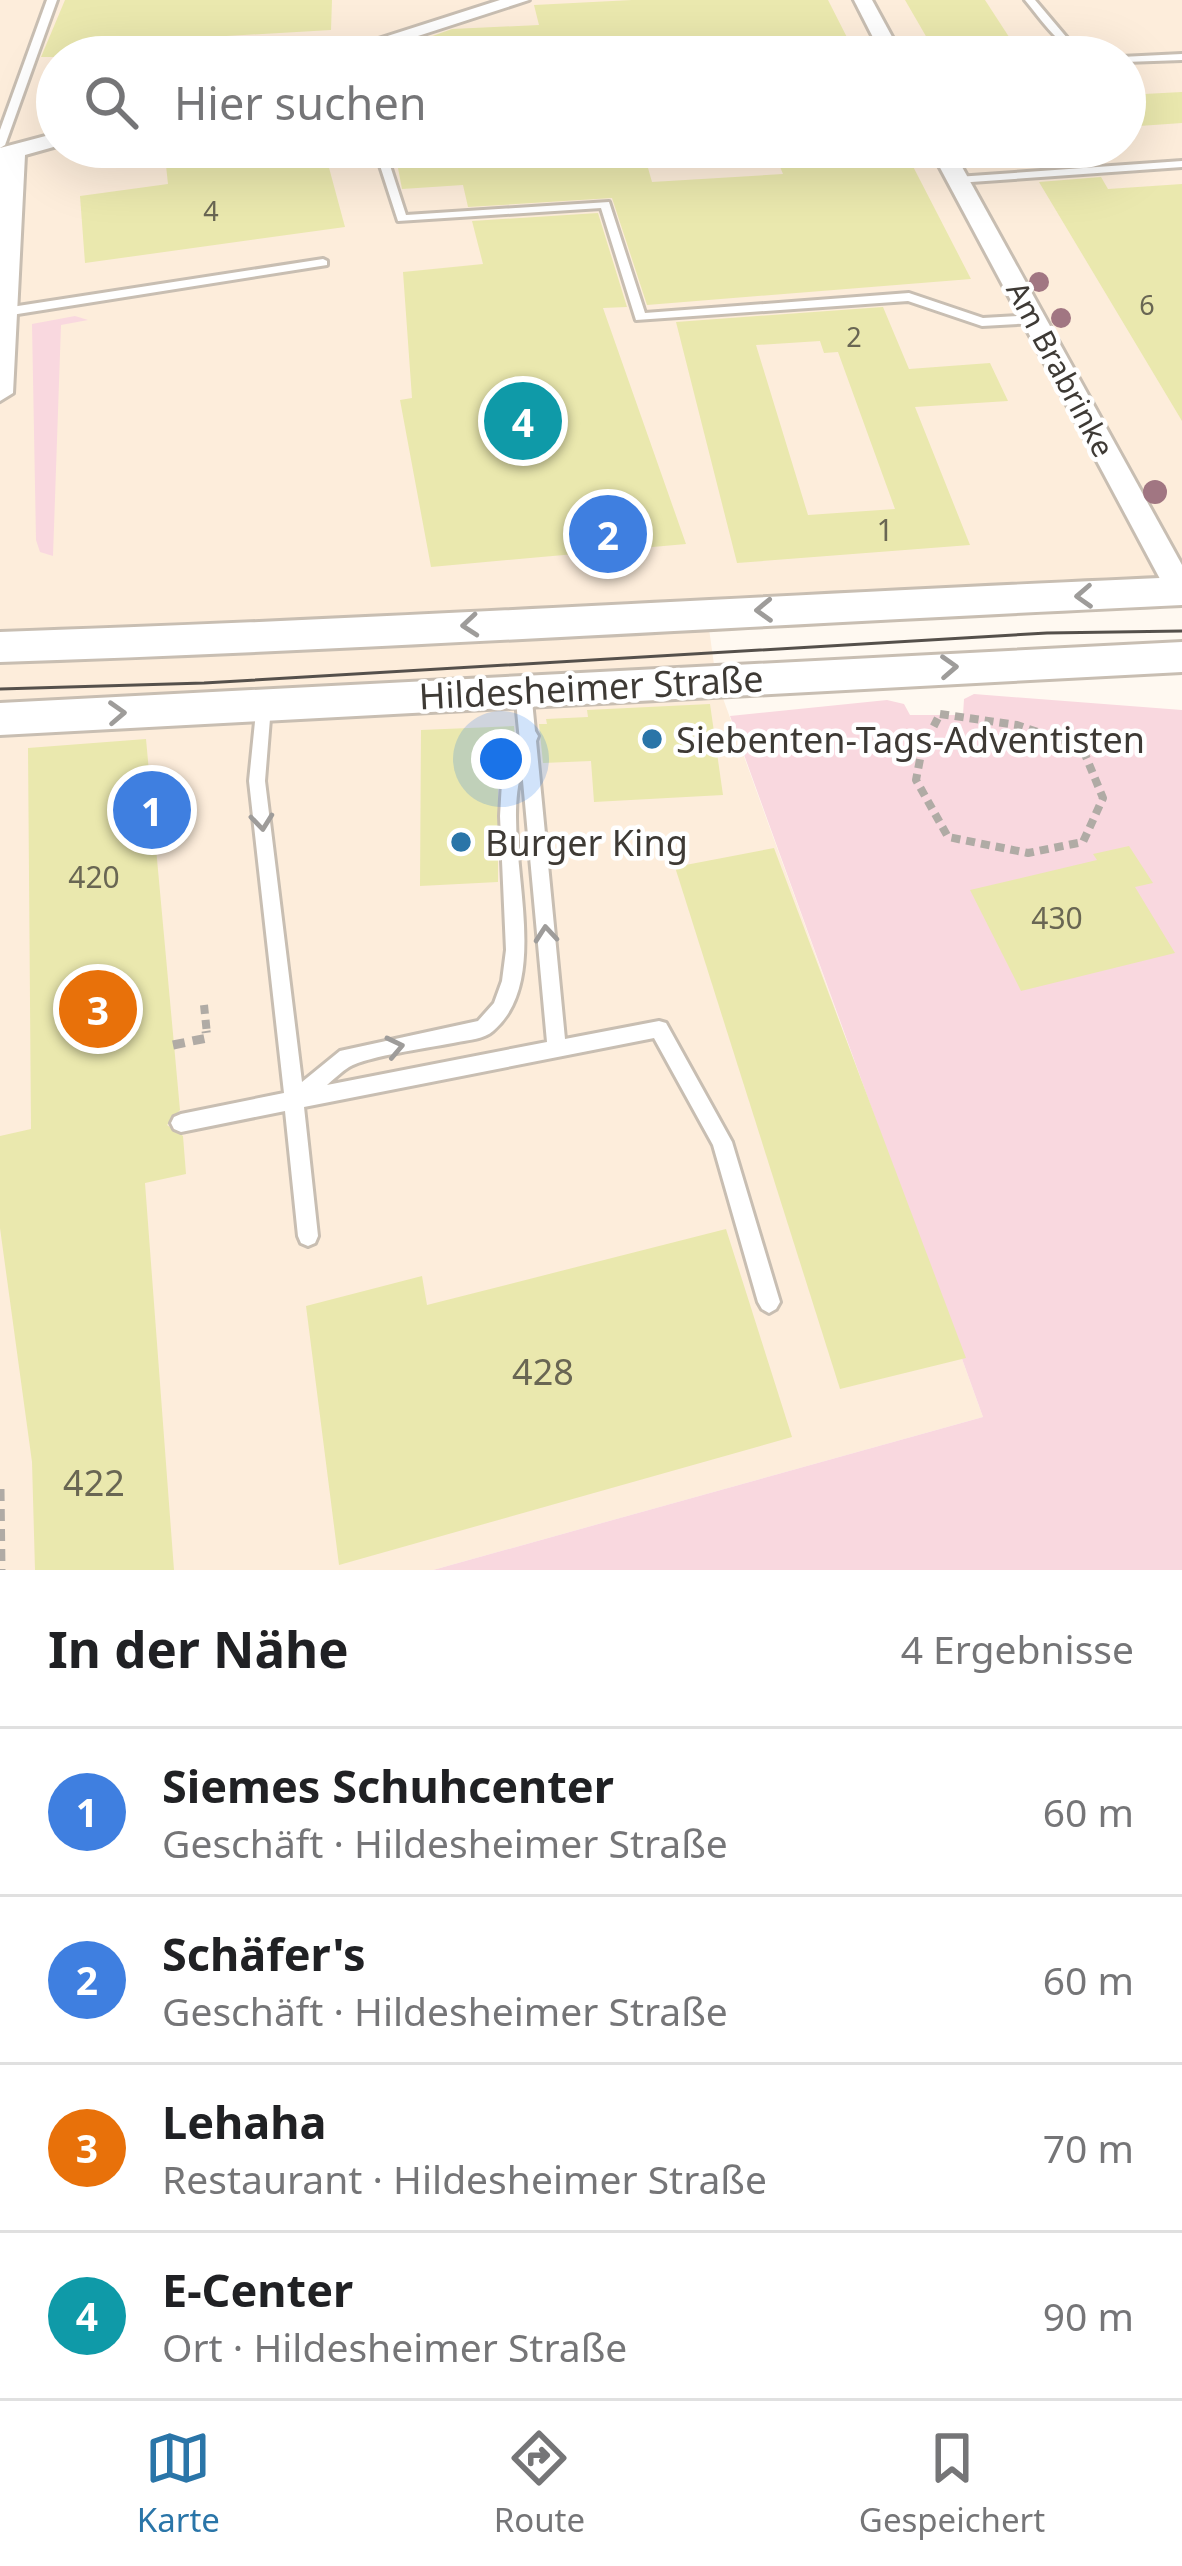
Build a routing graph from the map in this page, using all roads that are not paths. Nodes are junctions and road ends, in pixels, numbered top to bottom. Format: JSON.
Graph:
{"nodes":[{"id":1,"x":52,"y":0,"type":"edge"},
{"id":2,"x":520,"y":0,"type":"edge"},
{"id":3,"x":863,"y":0,"type":"edge"},
{"id":4,"x":1030,"y":0,"type":"edge"},
{"id":5,"x":41,"y":36,"type":"edge"},
{"id":6,"x":405,"y":36,"type":"edge"},
{"id":7,"x":882,"y":36,"type":"edge"},
{"id":8,"x":1061,"y":36,"type":"edge"},
{"id":9,"x":36,"y":51,"type":"edge"},
{"id":10,"x":1182,"y":57,"type":"edge"},
{"id":11,"x":1146,"y":58,"type":"edge"},
{"id":12,"x":36,"y":144,"type":"edge"},
{"id":13,"x":5,"y":151,"type":"edge"},
{"id":14,"x":1182,"y":164,"type":"edge"},
{"id":15,"x":1146,"y":167,"type":"edge"},
{"id":16,"x":386,"y":168,"type":"edge"},
{"id":17,"x":951,"y":168,"type":"edge"},
{"id":18,"x":1126,"y":168,"type":"edge"},
{"id":19,"x":957,"y":180,"type":"junction"},
{"id":20,"x":323,"y":262,"type":"dead end"},
{"id":21,"x":5,"y":312,"type":"junction"},
{"id":22,"x":1034,"y":319,"type":"junction"},
{"id":23,"x":0,"y":393,"type":"edge"},
{"id":24,"x":1182,"y":591,"type":"edge"},
{"id":25,"x":0,"y":647,"type":"edge"},
{"id":26,"x":1182,"y":658,"type":"edge"},
{"id":27,"x":524,"y":691,"type":"junction"},
{"id":28,"x":263,"y":706,"type":"junction"},
{"id":29,"x":0,"y":719,"type":"edge"},
{"id":30,"x":530,"y":736,"type":"junction"},
{"id":31,"x":557,"y":1051,"type":"junction"},
{"id":32,"x":294,"y":1100,"type":"junction"},
{"id":33,"x":181,"y":1123,"type":"dead end"},
{"id":34,"x":308,"y":1236,"type":"dead end"},
{"id":35,"x":769,"y":1302,"type":"dead end"}],
"edges":[{"from":1,"to":5,"type":"lane"},
{"from":2,"to":6,"type":"street"},
{"from":3,"to":7,"type":"street"},
{"from":4,"to":8,"type":"lane"},
{"from":9,"to":13,"type":"lane"},
{"from":10,"to":11,"type":"lane"},
{"from":12,"to":13,"type":"street"},
{"from":13,"to":21,"type":"street"},
{"from":14,"to":15,"type":"lane"},
{"from":16,"to":22,"type":"lane"},
{"from":17,"to":19,"type":"street","name":"Am Brabrinke"},
{"from":18,"to":19,"type":"lane"},
{"from":19,"to":22,"type":"street","name":"Am Brabrinke"},
{"from":20,"to":21,"type":"lane"},
{"from":21,"to":23,"type":"street"},
{"from":22,"to":24,"type":"street","name":"Am Brabrinke"},
{"from":24,"to":25,"type":"main road","name":"Hildesheimer Straße","one_way":true},
{"from":27,"to":26,"type":"main road","name":"Hildesheimer Straße","one_way":true},
{"from":27,"to":28,"type":"main road","name":"Hildesheimer Straße"},
{"from":27,"to":30,"type":"lane"},
{"from":29,"to":28,"type":"main road","name":"Hildesheimer Straße","one_way":true},
{"from":28,"to":32,"type":"lane","one_way":true},
{"from":31,"to":30,"type":"lane","one_way":true},
{"from":32,"to":30,"type":"lane","one_way":true},
{"from":31,"to":32,"type":"lane"},
{"from":31,"to":35,"type":"lane"},
{"from":32,"to":33,"type":"lane"},
{"from":32,"to":34,"type":"lane"}]}
